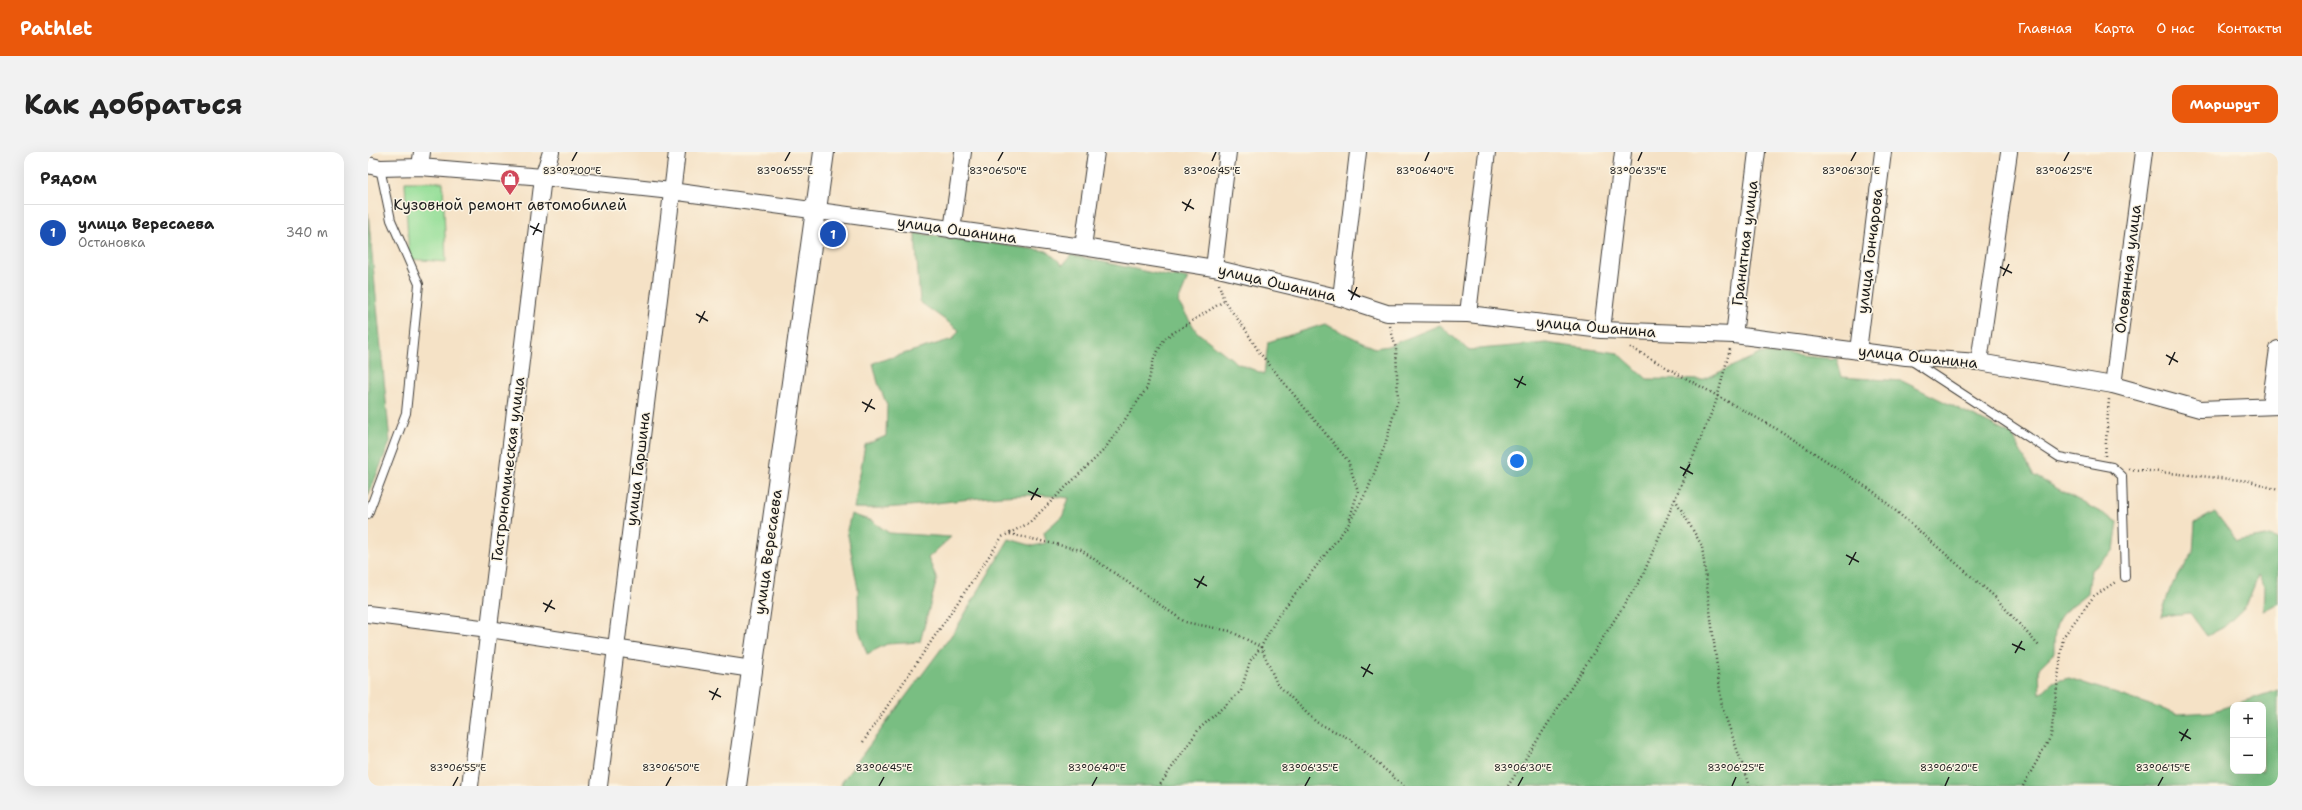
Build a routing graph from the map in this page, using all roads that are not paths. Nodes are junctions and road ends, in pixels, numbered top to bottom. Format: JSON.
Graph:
{"nodes":[{"id":1,"x":551,"y":152,"type":"edge"},
{"id":2,"x":677,"y":152,"type":"edge"},
{"id":3,"x":824,"y":152,"type":"edge"},
{"id":4,"x":963,"y":152,"type":"edge"},
{"id":5,"x":1096,"y":152,"type":"edge"},
{"id":6,"x":1228,"y":152,"type":"edge"},
{"id":7,"x":1358,"y":152,"type":"edge"},
{"id":8,"x":1487,"y":152,"type":"edge"},
{"id":9,"x":1623,"y":152,"type":"edge"},
{"id":10,"x":1757,"y":152,"type":"edge"},
{"id":11,"x":1883,"y":152,"type":"edge"},
{"id":12,"x":2009,"y":152,"type":"edge"},
{"id":13,"x":2144,"y":152,"type":"edge"},
{"id":14,"x":421,"y":160,"type":"edge"},
{"id":15,"x":374,"y":166,"type":"edge"},
{"id":16,"x":543,"y":177,"type":"junction"},
{"id":17,"x":671,"y":191,"type":"junction"},
{"id":18,"x":816,"y":210,"type":"junction"},
{"id":19,"x":952,"y":230,"type":"junction"},
{"id":20,"x":1083,"y":247,"type":"junction"},
{"id":21,"x":1214,"y":268,"type":"junction"},
{"id":22,"x":1341,"y":298,"type":"junction"},
{"id":23,"x":1468,"y":314,"type":"junction"},
{"id":24,"x":1602,"y":330,"type":"junction"},
{"id":25,"x":1734,"y":335,"type":"junction"},
{"id":26,"x":2278,"y":349,"type":"edge"},
{"id":27,"x":1858,"y":351,"type":"junction"},
{"id":28,"x":1906,"y":357,"type":"junction"},
{"id":29,"x":1979,"y":362,"type":"junction"},
{"id":30,"x":2113,"y":385,"type":"junction"},
{"id":31,"x":2274,"y":406,"type":"edge"},
{"id":32,"x":368,"y":514,"type":"edge"},
{"id":33,"x":2125,"y":577,"type":"road end"},
{"id":34,"x":368,"y":614,"type":"edge"},
{"id":35,"x":489,"y":629,"type":"junction"},
{"id":36,"x":616,"y":649,"type":"junction"},
{"id":37,"x":752,"y":669,"type":"junction"},
{"id":38,"x":470,"y":786,"type":"edge"},
{"id":39,"x":599,"y":786,"type":"edge"},
{"id":40,"x":736,"y":786,"type":"edge"}],
"edges":[{"from":1,"to":16,"type":"street","name":"Гастрономическая улица"},
{"from":2,"to":17,"type":"street","name":"улица Гаршина"},
{"from":3,"to":18,"type":"street","name":"улица Вересаева"},
{"from":4,"to":19,"type":"street"},
{"from":5,"to":20,"type":"street"},
{"from":6,"to":21,"type":"street"},
{"from":7,"to":22,"type":"street"},
{"from":8,"to":23,"type":"street"},
{"from":9,"to":24,"type":"street"},
{"from":10,"to":25,"type":"street","name":"Гранитная улица"},
{"from":11,"to":27,"type":"street","name":"улица Гончарова"},
{"from":12,"to":29,"type":"street"},
{"from":13,"to":30,"type":"street","name":"Оловянная улица"},
{"from":14,"to":15,"type":"street","name":"улица Ошанина"},
{"from":14,"to":16,"type":"street","name":"улица Ошанина"},
{"from":15,"to":32,"type":"lane"},
{"from":16,"to":17,"type":"street","name":"улица Ошанина"},
{"from":16,"to":35,"type":"street","name":"Гастрономическая улица"},
{"from":17,"to":18,"type":"street","name":"улица Ошанина"},
{"from":17,"to":36,"type":"street","name":"улица Гаршина"},
{"from":18,"to":19,"type":"street","name":"улица Ошанина"},
{"from":18,"to":37,"type":"street","name":"улица Вересаева"},
{"from":19,"to":20,"type":"street","name":"улица Ошанина"},
{"from":20,"to":21,"type":"street","name":"улица Ошанина"},
{"from":21,"to":22,"type":"street","name":"улица Ошанина"},
{"from":22,"to":23,"type":"street","name":"улица Ошанина"},
{"from":23,"to":24,"type":"street","name":"улица Ошанина"},
{"from":24,"to":25,"type":"street","name":"улица Ошанина"},
{"from":25,"to":27,"type":"street","name":"улица Ошанина"},
{"from":26,"to":31,"type":"street"},
{"from":27,"to":28,"type":"street","name":"улица Ошанина"},
{"from":28,"to":29,"type":"street","name":"улица Ошанина"},
{"from":28,"to":33,"type":"lane"},
{"from":29,"to":30,"type":"street","name":"улица Ошанина"},
{"from":30,"to":31,"type":"street","name":"улица Ошанина"},
{"from":34,"to":35,"type":"street"},
{"from":35,"to":36,"type":"street"},
{"from":35,"to":38,"type":"street","name":"Гастрономическая улица"},
{"from":36,"to":37,"type":"street"},
{"from":36,"to":39,"type":"street","name":"улица Гаршина"},
{"from":37,"to":40,"type":"street","name":"улица Вересаева"}]}
